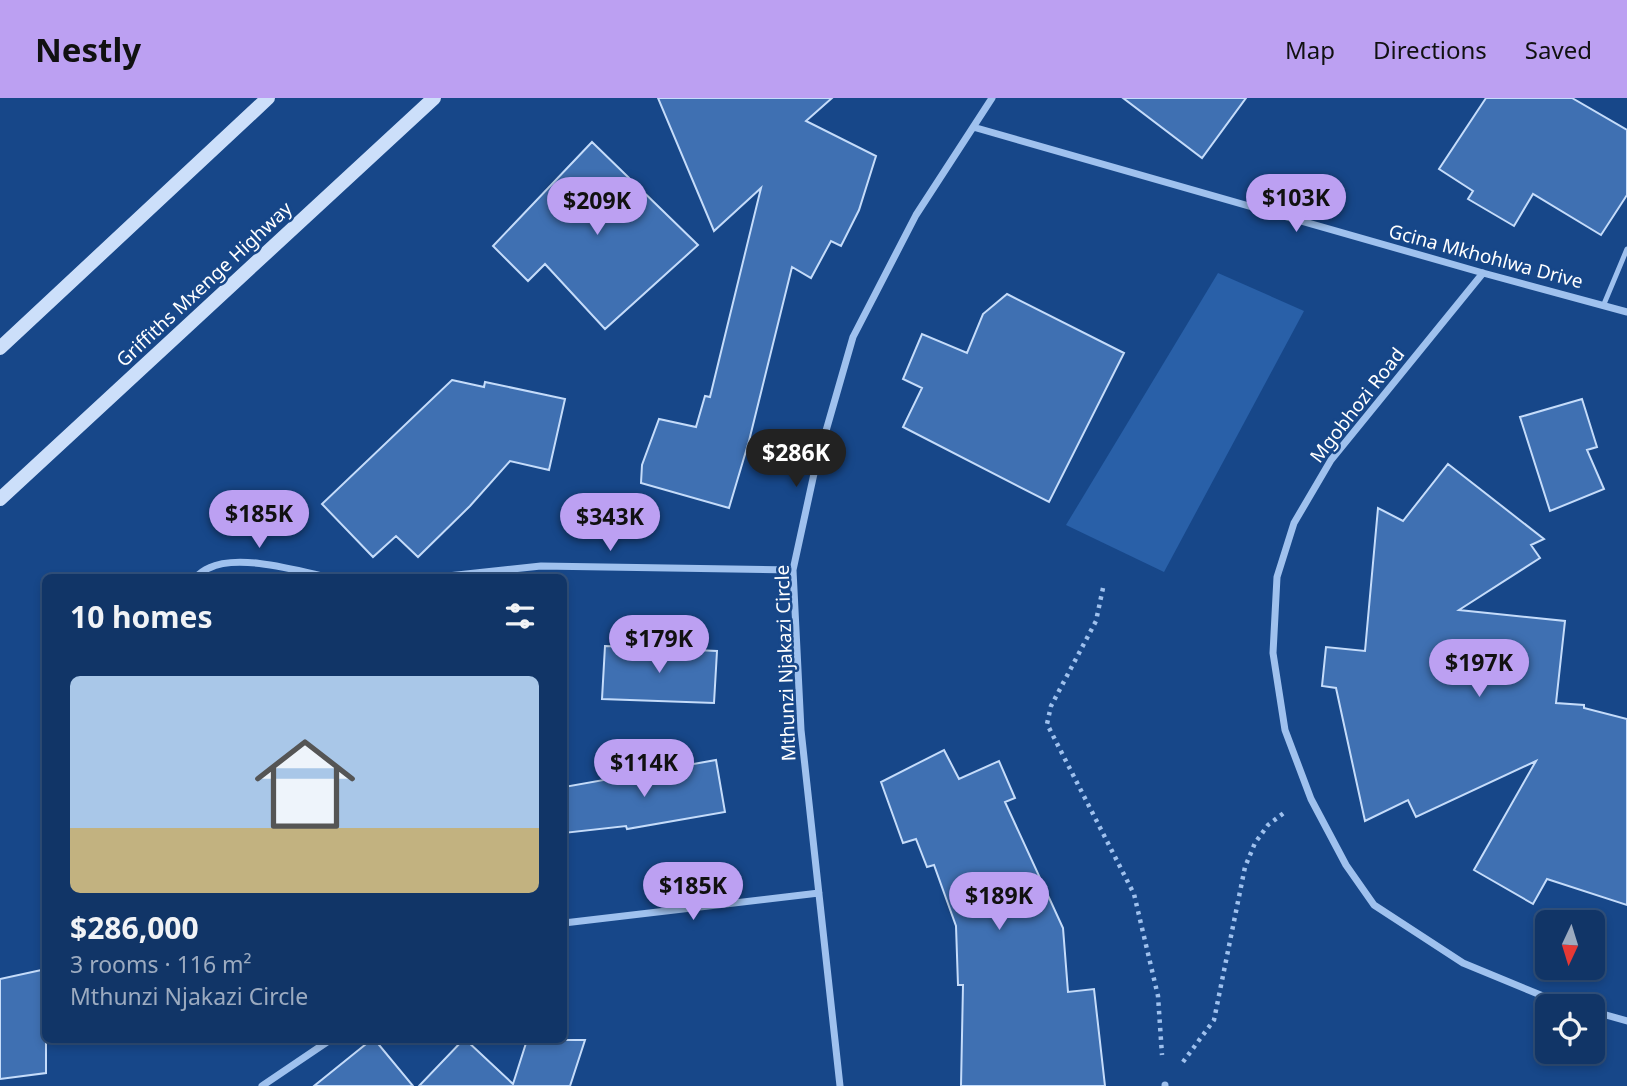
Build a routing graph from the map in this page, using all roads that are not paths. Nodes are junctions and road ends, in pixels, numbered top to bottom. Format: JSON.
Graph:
{"nodes":[{"id":1,"x":268,"y":98,"type":"edge"},
{"id":2,"x":434,"y":98,"type":"edge"},
{"id":3,"x":992,"y":98,"type":"edge"},
{"id":4,"x":973,"y":127,"type":"junction"},
{"id":5,"x":1627,"y":249,"type":"edge"},
{"id":6,"x":1483,"y":273,"type":"junction"},
{"id":7,"x":1604,"y":304,"type":"junction"},
{"id":8,"x":1627,"y":312,"type":"edge"},
{"id":9,"x":0,"y":348,"type":"edge"},
{"id":10,"x":0,"y":499,"type":"edge"},
{"id":11,"x":793,"y":570,"type":"junction"},
{"id":12,"x":201,"y":574,"type":"edge"},
{"id":13,"x":311,"y":574,"type":"edge"},
{"id":14,"x":466,"y":574,"type":"edge"},
{"id":15,"x":818,"y":893,"type":"junction"},
{"id":16,"x":567,"y":923,"type":"edge"},
{"id":17,"x":1538,"y":994,"type":"edge"},
{"id":18,"x":1605,"y":1015,"type":"edge"},
{"id":19,"x":1627,"y":1021,"type":"edge"},
{"id":20,"x":326,"y":1043,"type":"edge"},
{"id":21,"x":262,"y":1086,"type":"edge"},
{"id":22,"x":840,"y":1086,"type":"edge"}],
"edges":[{"from":1,"to":9,"type":"street"},
{"from":2,"to":10,"type":"street","name":"Griffiths Mxenge Highway"},
{"from":3,"to":4,"type":"street","name":"Mthunzi Njakazi Circle"},
{"from":4,"to":6,"type":"street","name":"Gcina Mkhohlwa Drive"},
{"from":4,"to":11,"type":"street","name":"Mthunzi Njakazi Circle"},
{"from":5,"to":7,"type":"lane"},
{"from":6,"to":7,"type":"street","name":"Gcina Mkhohlwa Drive"},
{"from":6,"to":17,"type":"street","name":"Mgobhozi Road"},
{"from":7,"to":8,"type":"street","name":"Gcina Mkhohlwa Drive"},
{"from":11,"to":14,"type":"street"},
{"from":11,"to":15,"type":"street","name":"Mthunzi Njakazi Circle"},
{"from":12,"to":13,"type":"street"},
{"from":15,"to":16,"type":"street"},
{"from":15,"to":22,"type":"street","name":"Mthunzi Njakazi Circle"},
{"from":18,"to":19,"type":"street"},
{"from":20,"to":21,"type":"street"}]}
